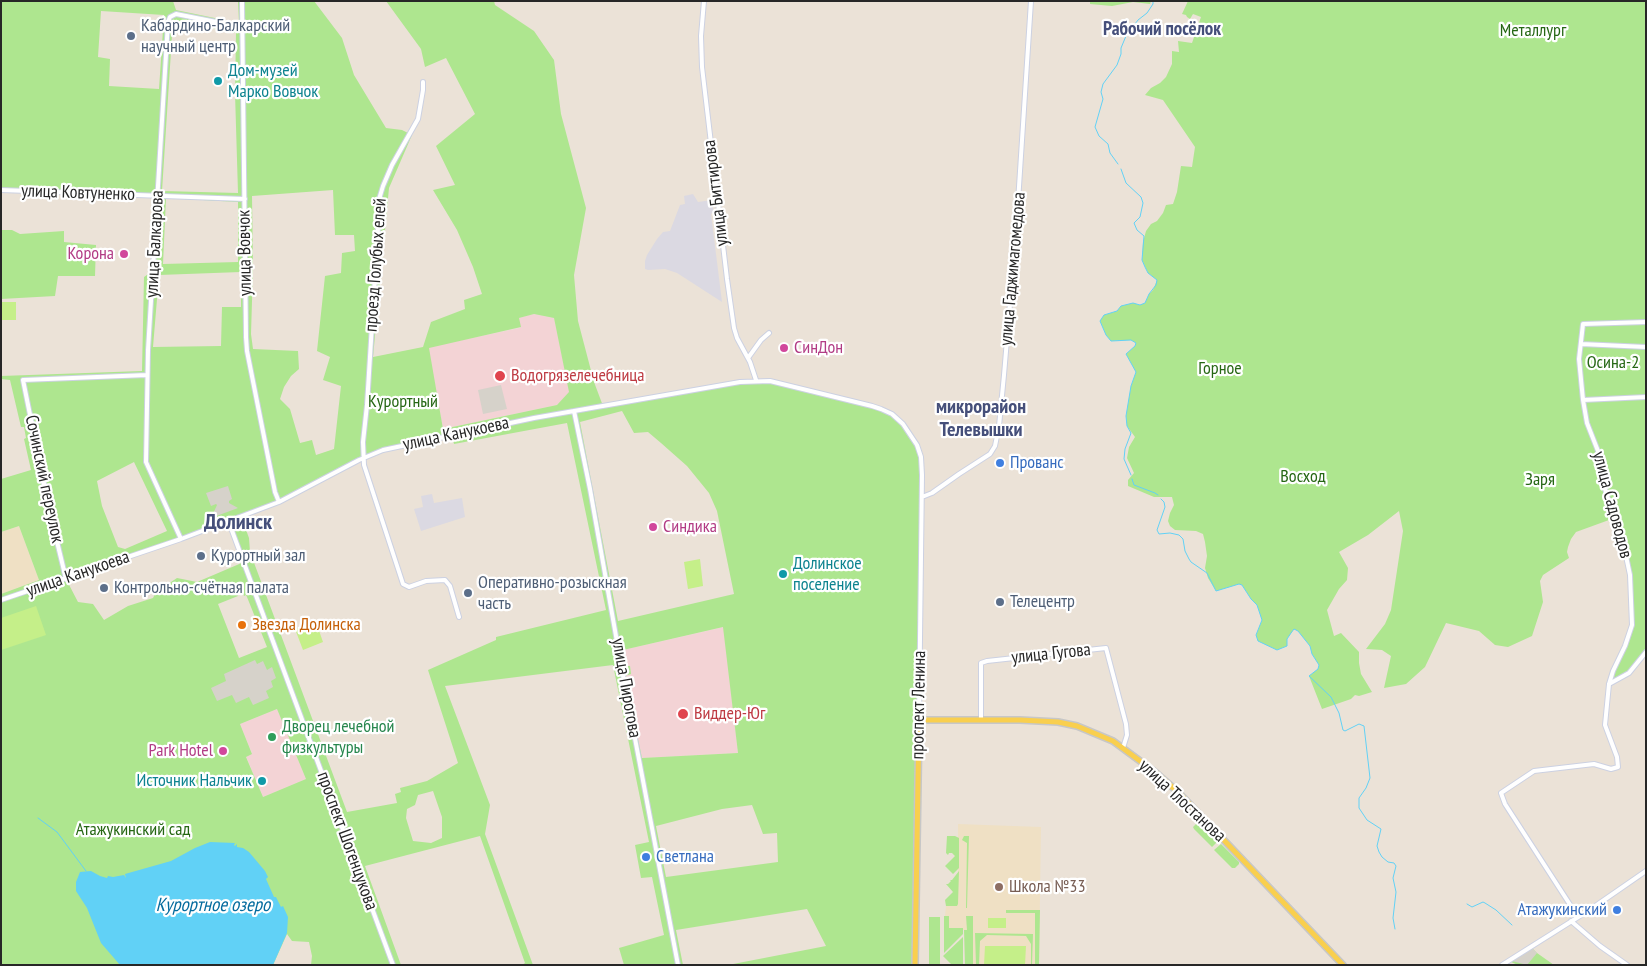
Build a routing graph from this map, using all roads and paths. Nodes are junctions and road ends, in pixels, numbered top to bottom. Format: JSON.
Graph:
{"nodes":[{"id":1,"x":242,"y":1,"type":"edge"},
{"id":2,"x":704,"y":1,"type":"edge"},
{"id":3,"x":1030,"y":1,"type":"edge"},
{"id":4,"x":242,"y":27,"type":"junction"},
{"id":5,"x":423,"y":82,"type":"dead end"},
{"id":6,"x":1,"y":190,"type":"edge"},
{"id":7,"x":158,"y":195,"type":"junction"},
{"id":8,"x":245,"y":199,"type":"junction"},
{"id":9,"x":1646,"y":322,"type":"edge"},
{"id":10,"x":769,"y":333,"type":"dead end"},
{"id":11,"x":1580,"y":344,"type":"junction"},
{"id":12,"x":1646,"y":347,"type":"edge"},
{"id":13,"x":748,"y":358,"type":"junction"},
{"id":14,"x":147,"y":375,"type":"junction"},
{"id":15,"x":756,"y":380,"type":"junction"},
{"id":16,"x":1646,"y":397,"type":"edge"},
{"id":17,"x":1583,"y":400,"type":"junction"},
{"id":18,"x":574,"y":411,"type":"junction"},
{"id":19,"x":917,"y":445,"type":"joint"},
{"id":20,"x":364,"y":457,"type":"junction"},
{"id":21,"x":922,"y":498,"type":"junction"},
{"id":22,"x":279,"y":502,"type":"junction"},
{"id":23,"x":228,"y":520,"type":"junction"},
{"id":24,"x":181,"y":539,"type":"junction"},
{"id":25,"x":66,"y":579,"type":"junction"},
{"id":26,"x":1,"y":600,"type":"edge"},
{"id":27,"x":459,"y":617,"type":"dead end"},
{"id":28,"x":1646,"y":652,"type":"edge"},
{"id":29,"x":1609,"y":684,"type":"junction"},
{"id":30,"x":919,"y":720,"type":"junction"},
{"id":31,"x":981,"y":720,"type":"junction"},
{"id":32,"x":1124,"y":748,"type":"junction"},
{"id":33,"x":1646,"y":871,"type":"edge"},
{"id":34,"x":1578,"y":917,"type":"junction"},
{"id":35,"x":1571,"y":921,"type":"junction"},
{"id":36,"x":393,"y":965,"type":"edge"},
{"id":37,"x":678,"y":965,"type":"edge"},
{"id":38,"x":915,"y":965,"type":"edge"},
{"id":39,"x":1343,"y":965,"type":"edge"},
{"id":40,"x":1502,"y":965,"type":"edge"},
{"id":41,"x":1626,"y":965,"type":"edge"}],
"edges":[{"from":1,"to":4,"type":"street","name":"улица Вовчок"},
{"from":2,"to":13,"type":"street","name":"улица Биттирова"},
{"from":3,"to":21,"type":"street","name":"улица Гаджимагомедова"},
{"from":4,"to":7,"type":"street","name":"улица Балкарова"},
{"from":4,"to":8,"type":"street","name":"улица Вовчок"},
{"from":5,"to":20,"type":"street","name":"проезд Голубых елей"},
{"from":6,"to":7,"type":"street","name":"улица Ковтуненко"},
{"from":7,"to":8,"type":"street","name":"улица Ковтуненко"},
{"from":7,"to":14,"type":"street","name":"улица Балкарова"},
{"from":8,"to":22,"type":"street","name":"улица Вовчок"},
{"from":9,"to":11,"type":"street","name":"улица Садоводов"},
{"from":10,"to":13,"type":"street"},
{"from":11,"to":12,"type":"street"},
{"from":11,"to":17,"type":"street","name":"улица Садоводов"},
{"from":13,"to":15,"type":"street","name":"улица Биттирова"},
{"from":14,"to":24,"type":"street","name":"улица Балкарова"},
{"from":14,"to":25,"type":"street","name":"Сочинский переулок"},
{"from":15,"to":18,"type":"street","name":"улица Канукоева"},
{"from":15,"to":19,"type":"street","name":"улица Канукоева"},
{"from":16,"to":17,"type":"street"},
{"from":17,"to":29,"type":"street","name":"улица Садоводов"},
{"from":18,"to":20,"type":"street","name":"улица Канукоева"},
{"from":18,"to":37,"type":"street","name":"улица Пирогова"},
{"from":19,"to":21,"type":"street","name":"проспект Ленина"},
{"from":20,"to":22,"type":"street","name":"улица Канукоева"},
{"from":20,"to":27,"type":"street","name":"проезд Голубых елей"},
{"from":21,"to":30,"type":"street","name":"проспект Ленина"},
{"from":22,"to":23,"type":"street","name":"улица Канукоева"},
{"from":23,"to":24,"type":"street","name":"улица Канукоева"},
{"from":23,"to":36,"type":"street","name":"проспект Шогенцукова"},
{"from":24,"to":25,"type":"street","name":"улица Канукоева"},
{"from":25,"to":26,"type":"street","name":"улица Канукоева"},
{"from":28,"to":29,"type":"street"},
{"from":29,"to":34,"type":"street","name":"улица Садоводов"},
{"from":30,"to":31,"type":"main road","name":"улица Тлостанова"},
{"from":30,"to":38,"type":"main road","name":"проспект Ленина"},
{"from":31,"to":32,"type":"main road","name":"улица Тлостанова"},
{"from":31,"to":32,"type":"street","name":"улица Гугова"},
{"from":32,"to":39,"type":"main road","name":"улица Тлостанова"},
{"from":33,"to":34,"type":"street"},
{"from":34,"to":35,"type":"street"},
{"from":35,"to":40,"type":"street"},
{"from":35,"to":41,"type":"street"}]}
